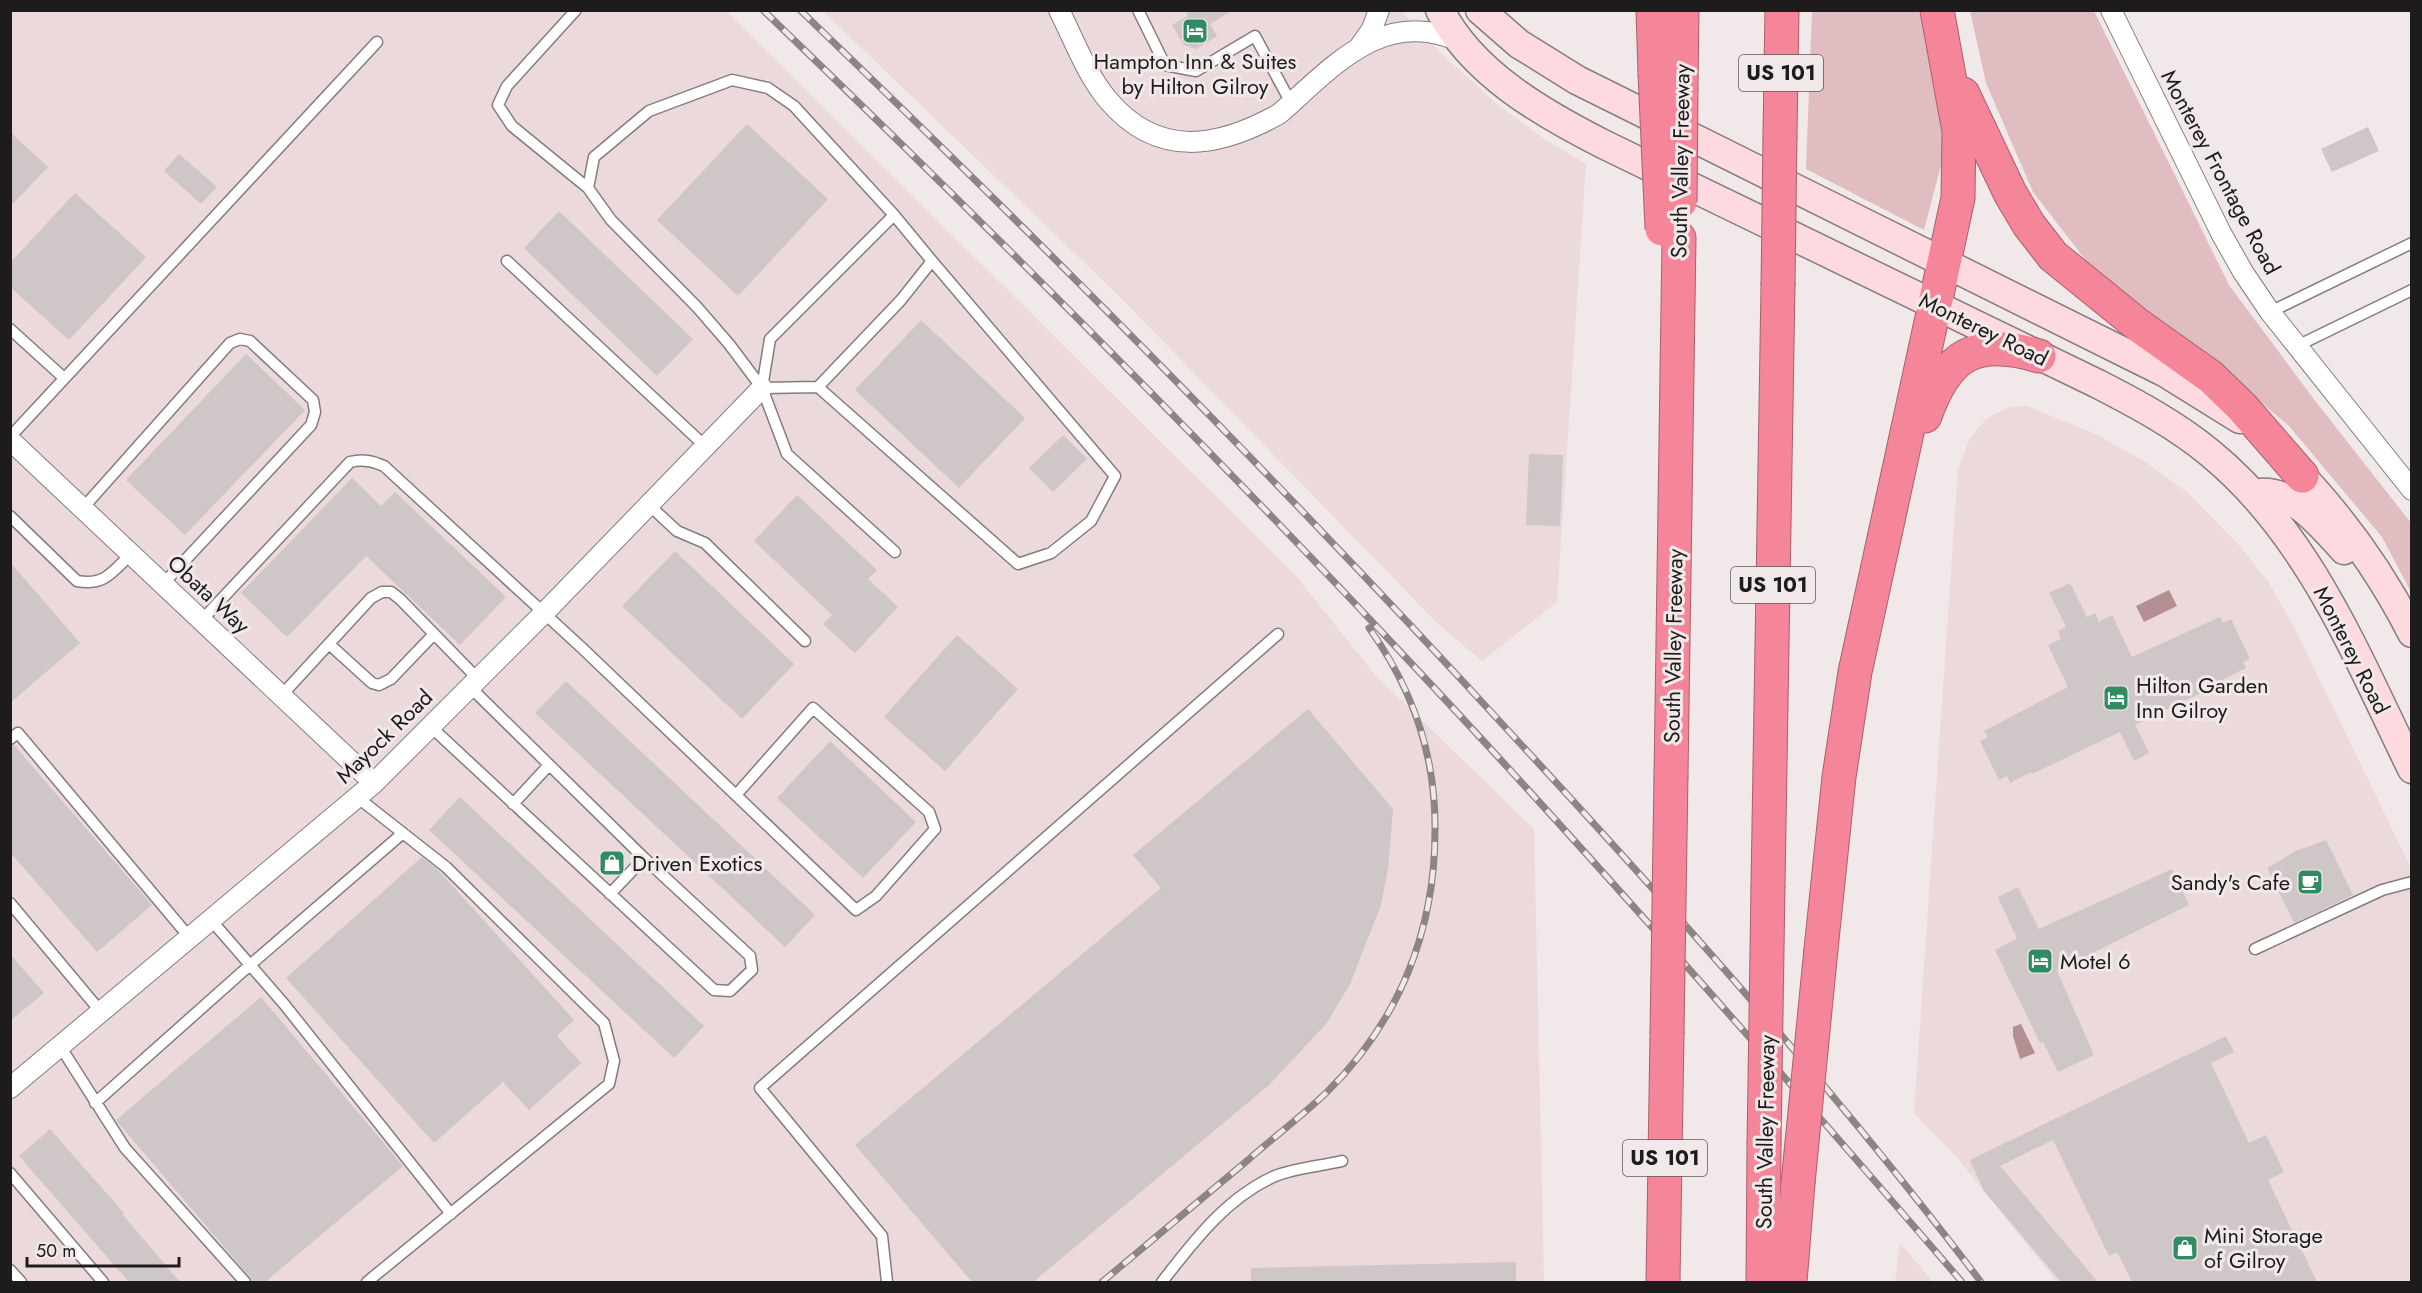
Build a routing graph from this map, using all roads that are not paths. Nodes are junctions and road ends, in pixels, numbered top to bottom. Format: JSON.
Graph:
{"nodes":[{"id":1,"x":576,"y":10,"type":"edge"},
{"id":2,"x":1059,"y":10,"type":"edge"},
{"id":3,"x":1138,"y":10,"type":"edge"},
{"id":4,"x":1378,"y":10,"type":"edge"},
{"id":5,"x":1440,"y":10,"type":"edge"},
{"id":6,"x":1480,"y":10,"type":"edge"},
{"id":7,"x":1653,"y":10,"type":"edge"},
{"id":8,"x":1682,"y":10,"type":"edge"},
{"id":9,"x":1782,"y":10,"type":"edge"},
{"id":10,"x":1937,"y":10,"type":"edge"},
{"id":11,"x":2111,"y":10,"type":"edge"},
{"id":12,"x":376,"y":42,"type":"dead end"},
{"id":13,"x":1461,"y":42,"type":"junction"},
{"id":14,"x":1360,"y":46,"type":"junction"},
{"id":15,"x":1947,"y":60,"type":"junction"},
{"id":16,"x":1668,"y":81,"type":"junction"},
{"id":17,"x":1292,"y":103,"type":"junction"},
{"id":18,"x":588,"y":188,"type":"junction"},
{"id":19,"x":894,"y":214,"type":"junction"},
{"id":20,"x":2412,"y":243,"type":"edge"},
{"id":21,"x":507,"y":261,"type":"dead end"},
{"id":22,"x":932,"y":261,"type":"junction"},
{"id":23,"x":1945,"y":261,"type":"junction"},
{"id":24,"x":2412,"y":290,"type":"edge"},
{"id":25,"x":1936,"y":306,"type":"junction"},
{"id":26,"x":2270,"y":312,"type":"junction"},
{"id":27,"x":10,"y":329,"type":"edge"},
{"id":28,"x":2297,"y":346,"type":"junction"},
{"id":29,"x":2039,"y":356,"type":"junction"},
{"id":30,"x":64,"y":378,"type":"junction"},
{"id":31,"x":818,"y":387,"type":"junction"},
{"id":32,"x":762,"y":388,"type":"junction"},
{"id":33,"x":10,"y":438,"type":"edge"},
{"id":34,"x":706,"y":447,"type":"junction"},
{"id":35,"x":2302,"y":476,"type":"junction"},
{"id":36,"x":2412,"y":490,"type":"edge"},
{"id":37,"x":2253,"y":494,"type":"junction"},
{"id":38,"x":648,"y":504,"type":"junction"},
{"id":39,"x":83,"y":508,"type":"junction"},
{"id":40,"x":10,"y":516,"type":"edge"},
{"id":41,"x":895,"y":552,"type":"dead end"},
{"id":42,"x":131,"y":554,"type":"junction"},
{"id":43,"x":163,"y":584,"type":"junction"},
{"id":44,"x":544,"y":613,"type":"junction"},
{"id":45,"x":202,"y":621,"type":"junction"},
{"id":46,"x":2409,"y":628,"type":"edge"},
{"id":47,"x":434,"y":634,"type":"junction"},
{"id":48,"x":1278,"y":634,"type":"dead end"},
{"id":49,"x":805,"y":641,"type":"dead end"},
{"id":50,"x":329,"y":644,"type":"junction"},
{"id":51,"x":1855,"y":672,"type":"junction"},
{"id":52,"x":473,"y":682,"type":"junction"},
{"id":53,"x":281,"y":696,"type":"junction"},
{"id":54,"x":430,"y":726,"type":"junction"},
{"id":55,"x":10,"y":739,"type":"edge"},
{"id":56,"x":549,"y":765,"type":"junction"},
{"id":57,"x":2412,"y":769,"type":"edge"},
{"id":58,"x":374,"y":783,"type":"junction"},
{"id":59,"x":736,"y":795,"type":"junction"},
{"id":60,"x":357,"y":797,"type":"junction"},
{"id":61,"x":513,"y":804,"type":"junction"},
{"id":62,"x":403,"y":833,"type":"junction"},
{"id":63,"x":644,"y":858,"type":"junction"},
{"id":64,"x":2412,"y":882,"type":"edge"},
{"id":65,"x":610,"y":894,"type":"junction"},
{"id":66,"x":10,"y":903,"type":"edge"},
{"id":67,"x":211,"y":920,"type":"junction"},
{"id":68,"x":190,"y":938,"type":"junction"},
{"id":69,"x":2255,"y":949,"type":"dead end"},
{"id":70,"x":250,"y":965,"type":"junction"},
{"id":71,"x":101,"y":1012,"type":"junction"},
{"id":72,"x":60,"y":1046,"type":"junction"},
{"id":73,"x":10,"y":1088,"type":"edge"},
{"id":74,"x":95,"y":1103,"type":"junction"},
{"id":75,"x":1342,"y":1161,"type":"dead end"},
{"id":76,"x":10,"y":1173,"type":"edge"},
{"id":77,"x":451,"y":1214,"type":"junction"},
{"id":78,"x":10,"y":1270,"type":"edge"},
{"id":79,"x":21,"y":1282,"type":"edge"},
{"id":80,"x":104,"y":1282,"type":"edge"},
{"id":81,"x":245,"y":1282,"type":"edge"},
{"id":82,"x":367,"y":1282,"type":"edge"},
{"id":83,"x":887,"y":1282,"type":"edge"},
{"id":84,"x":1162,"y":1282,"type":"edge"},
{"id":85,"x":1663,"y":1282,"type":"edge"},
{"id":86,"x":1763,"y":1282,"type":"edge"},
{"id":87,"x":1790,"y":1282,"type":"edge"}],
"edges":[{"from":1,"to":18,"type":"lane"},
{"from":2,"to":17,"type":"street"},
{"from":3,"to":17,"type":"lane"},
{"from":4,"to":14,"type":"street"},
{"from":5,"to":13,"type":"main road","name":"Monterey Road"},
{"from":6,"to":23,"type":"main road","name":"Monterey Road"},
{"from":7,"to":16,"type":"highway"},
{"from":8,"to":16,"type":"highway","name":"South Valley Freeway","number":"US 101"},
{"from":9,"to":86,"type":"highway","name":"South Valley Freeway","number":"US 101","bridge":true},
{"from":10,"to":15,"type":"highway"},
{"from":11,"to":26,"type":"street","name":"Monterey Frontage Road"},
{"from":12,"to":30,"type":"lane"},
{"from":13,"to":14,"type":"street"},
{"from":13,"to":25,"type":"main road","name":"Monterey Road"},
{"from":14,"to":17,"type":"street"},
{"from":15,"to":23,"type":"highway"},
{"from":15,"to":35,"type":"highway"},
{"from":16,"to":85,"type":"highway","name":"South Valley Freeway","number":"US 101","bridge":true},
{"from":18,"to":19,"type":"lane"},
{"from":18,"to":32,"type":"lane"},
{"from":19,"to":22,"type":"lane"},
{"from":19,"to":32,"type":"lane"},
{"from":20,"to":26,"type":"lane"},
{"from":21,"to":34,"type":"lane"},
{"from":22,"to":31,"type":"lane"},
{"from":22,"to":31,"type":"lane"},
{"from":23,"to":25,"type":"highway"},
{"from":23,"to":35,"type":"main road","name":"Monterey Road"},
{"from":24,"to":28,"type":"lane"},
{"from":25,"to":29,"type":"main road","name":"Monterey Road"},
{"from":25,"to":51,"type":"highway"},
{"from":26,"to":28,"type":"street","name":"Monterey Frontage Road"},
{"from":27,"to":30,"type":"lane"},
{"from":28,"to":36,"type":"street","name":"Monterey Frontage Road"},
{"from":29,"to":37,"type":"main road","name":"Monterey Road"},
{"from":29,"to":51,"type":"highway"},
{"from":30,"to":33,"type":"lane"},
{"from":31,"to":32,"type":"lane"},
{"from":32,"to":34,"type":"street","name":"Mayock Road"},
{"from":32,"to":41,"type":"lane"},
{"from":33,"to":39,"type":"street","name":"Obata Way"},
{"from":34,"to":38,"type":"street","name":"Mayock Road"},
{"from":35,"to":46,"type":"main road","name":"Monterey Road"},
{"from":37,"to":46,"type":"main road"},
{"from":37,"to":57,"type":"main road","name":"Monterey Road"},
{"from":38,"to":44,"type":"street","name":"Mayock Road"},
{"from":38,"to":49,"type":"lane"},
{"from":39,"to":42,"type":"street","name":"Obata Way"},
{"from":39,"to":43,"type":"lane"},
{"from":40,"to":42,"type":"lane"},
{"from":42,"to":43,"type":"street","name":"Obata Way"},
{"from":43,"to":45,"type":"street","name":"Obata Way"},
{"from":44,"to":45,"type":"lane"},
{"from":44,"to":52,"type":"street","name":"Mayock Road"},
{"from":44,"to":59,"type":"lane"},
{"from":45,"to":53,"type":"street","name":"Obata Way"},
{"from":47,"to":50,"type":"lane"},
{"from":47,"to":50,"type":"lane"},
{"from":47,"to":52,"type":"lane"},
{"from":48,"to":83,"type":"lane"},
{"from":50,"to":53,"type":"lane"},
{"from":51,"to":87,"type":"highway","bridge":true},
{"from":52,"to":54,"type":"street","name":"Mayock Road"},
{"from":52,"to":56,"type":"lane"},
{"from":53,"to":58,"type":"street","name":"Obata Way"},
{"from":54,"to":58,"type":"street","name":"Mayock Road"},
{"from":54,"to":61,"type":"lane"},
{"from":55,"to":68,"type":"lane"},
{"from":56,"to":61,"type":"lane"},
{"from":56,"to":63,"type":"lane"},
{"from":58,"to":60,"type":"street","name":"Mayock Road"},
{"from":59,"to":59,"type":"lane"},
{"from":60,"to":62,"type":"lane"},
{"from":60,"to":67,"type":"street","name":"Mayock Road"},
{"from":61,"to":65,"type":"lane"},
{"from":62,"to":70,"type":"lane"},
{"from":62,"to":77,"type":"lane"},
{"from":63,"to":65,"type":"lane"},
{"from":63,"to":65,"type":"lane"},
{"from":64,"to":69,"type":"lane"},
{"from":66,"to":71,"type":"lane"},
{"from":67,"to":68,"type":"street","name":"Mayock Road"},
{"from":67,"to":70,"type":"lane"},
{"from":68,"to":71,"type":"street","name":"Mayock Road"},
{"from":70,"to":74,"type":"lane"},
{"from":70,"to":77,"type":"lane"},
{"from":71,"to":72,"type":"street","name":"Mayock Road"},
{"from":72,"to":73,"type":"street","name":"Mayock Road"},
{"from":72,"to":74,"type":"lane"},
{"from":74,"to":81,"type":"lane"},
{"from":75,"to":84,"type":"lane"},
{"from":76,"to":80,"type":"lane"},
{"from":77,"to":82,"type":"lane"},
{"from":78,"to":79,"type":"lane"}]}
